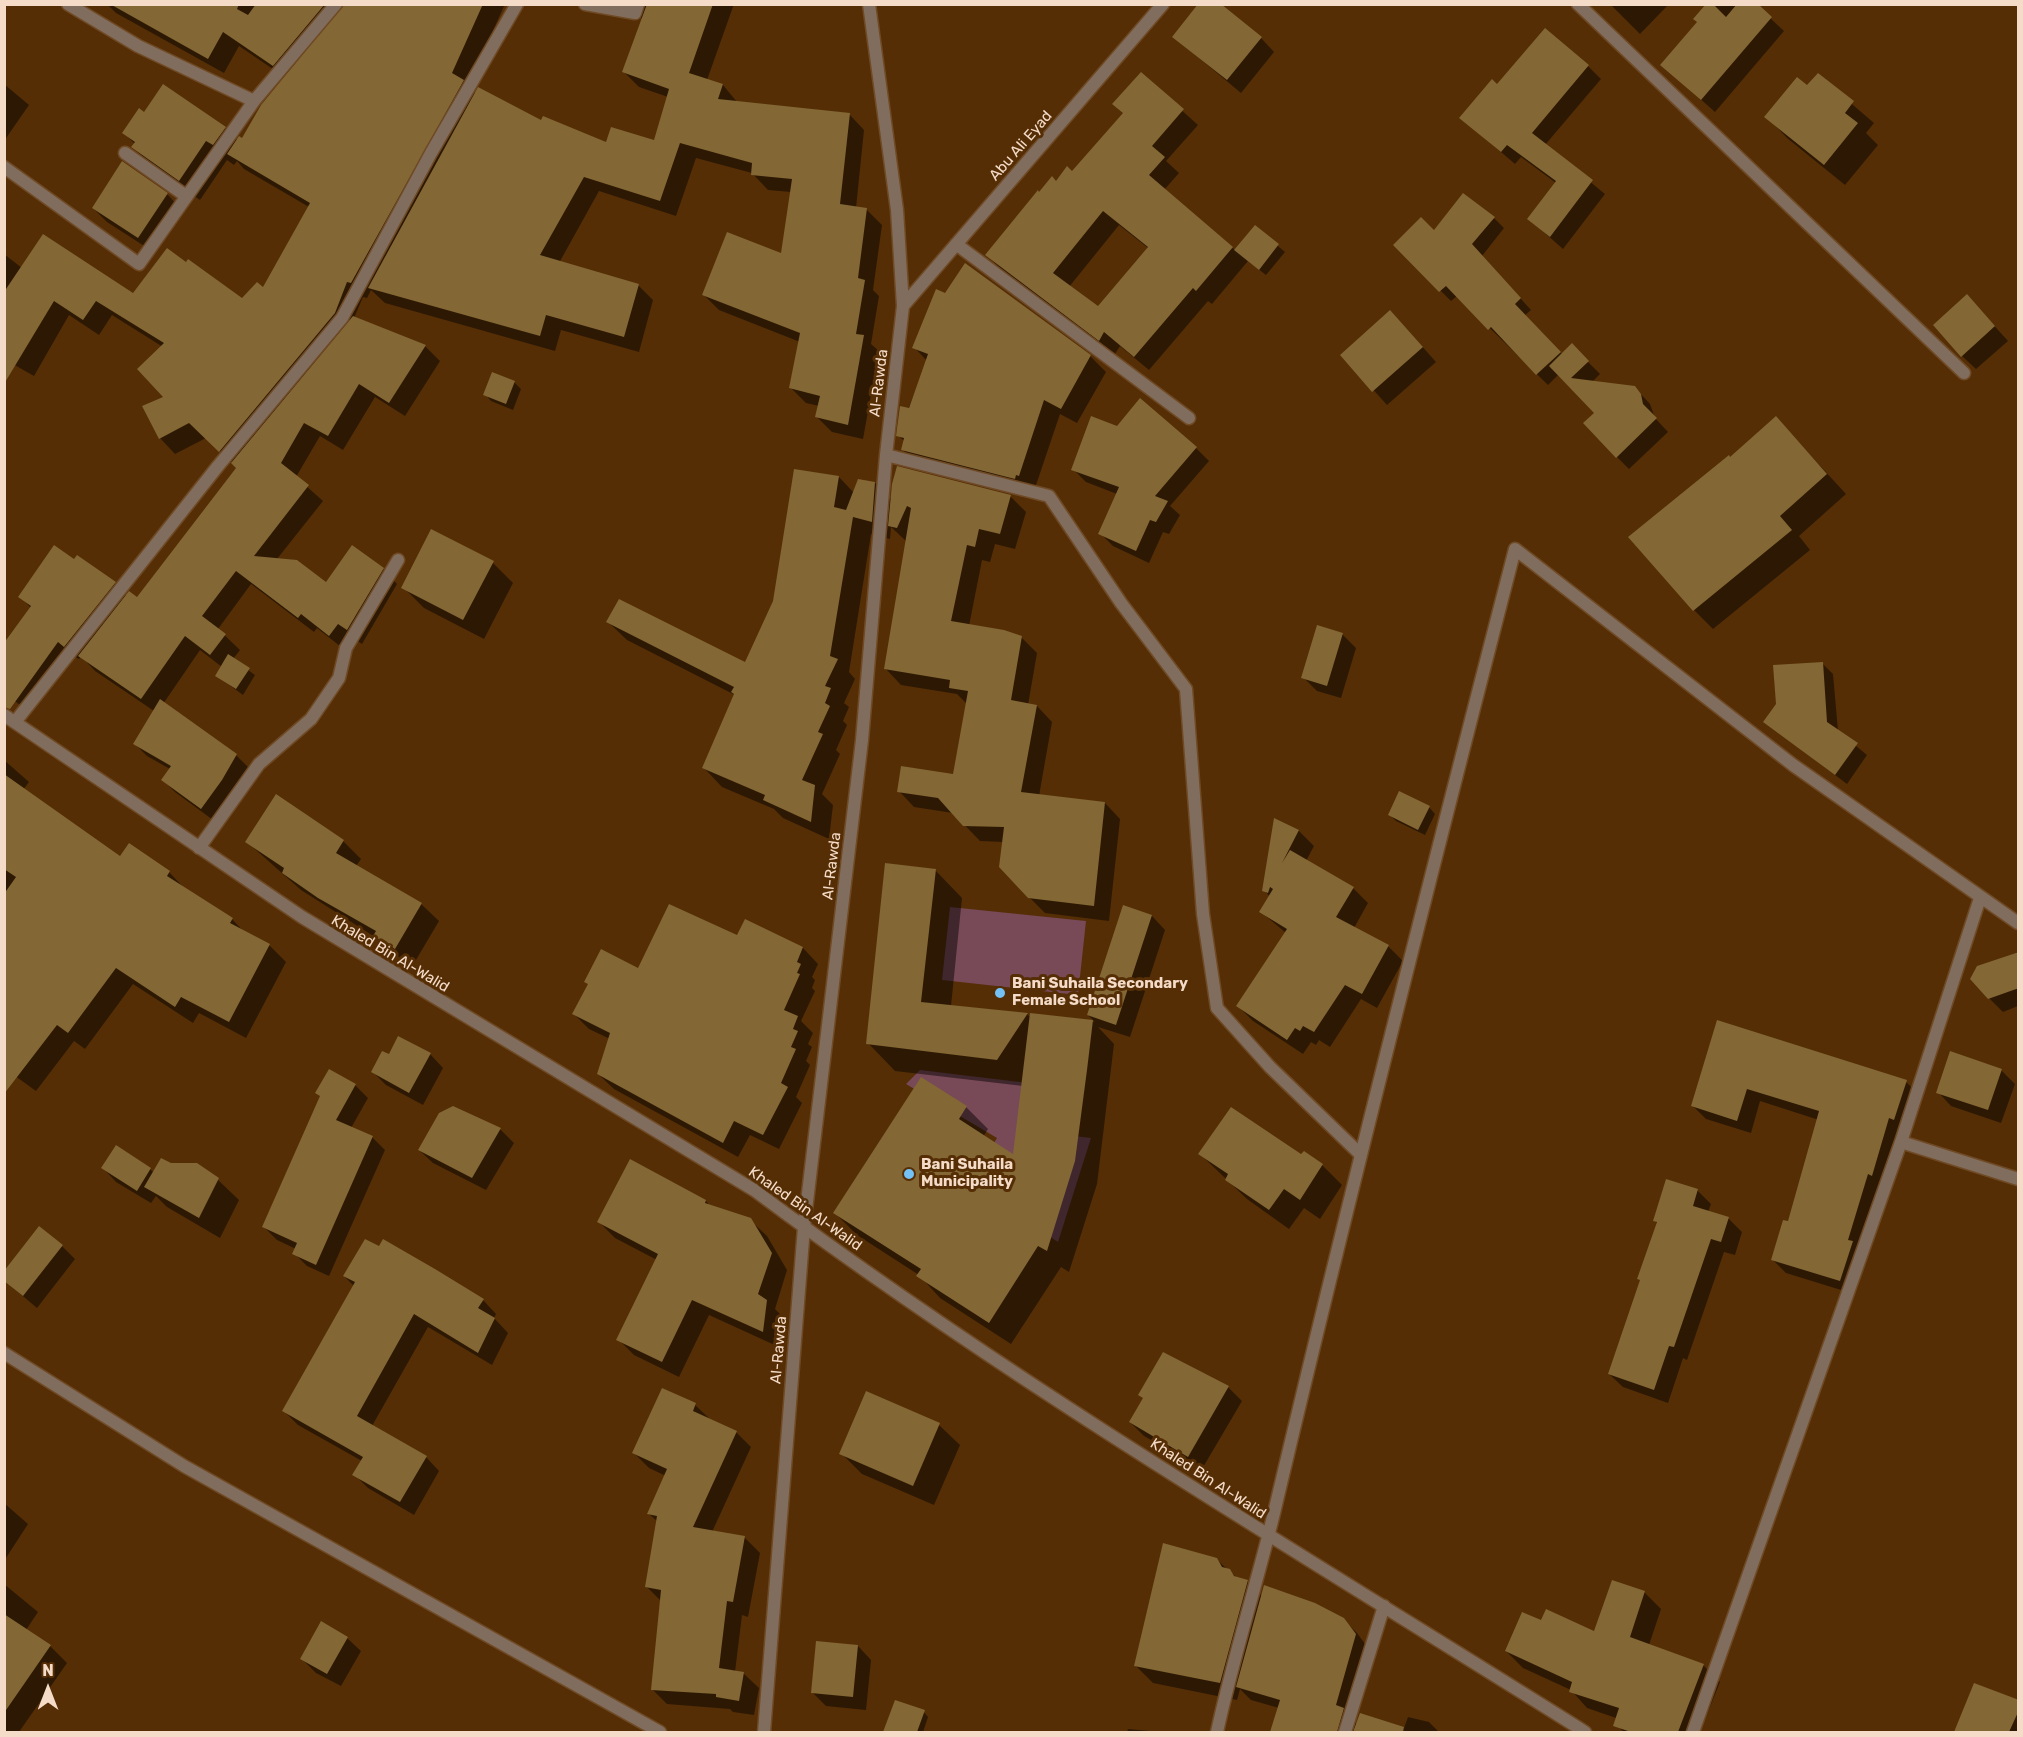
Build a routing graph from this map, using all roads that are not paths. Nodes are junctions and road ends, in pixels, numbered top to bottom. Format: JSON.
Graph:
{"nodes":[{"id":1,"x":68,"y":4,"type":"edge"},
{"id":2,"x":336,"y":4,"type":"edge"},
{"id":3,"x":517,"y":4,"type":"edge"},
{"id":4,"x":585,"y":4,"type":"edge"},
{"id":5,"x":638,"y":4,"type":"edge"},
{"id":6,"x":869,"y":4,"type":"edge"},
{"id":7,"x":1163,"y":4,"type":"edge"},
{"id":8,"x":1578,"y":4,"type":"edge"},
{"id":9,"x":254,"y":101,"type":"junction"},
{"id":10,"x":125,"y":153,"type":"dead end"},
{"id":11,"x":4,"y":167,"type":"edge"},
{"id":12,"x":186,"y":196,"type":"junction"},
{"id":13,"x":956,"y":244,"type":"junction"},
{"id":14,"x":903,"y":306,"type":"junction"},
{"id":15,"x":1964,"y":373,"type":"dead end"},
{"id":16,"x":1189,"y":418,"type":"dead end"},
{"id":17,"x":886,"y":454,"type":"junction"},
{"id":18,"x":398,"y":560,"type":"dead end"},
{"id":19,"x":10,"y":719,"type":"edge"},
{"id":20,"x":199,"y":848,"type":"junction"},
{"id":21,"x":1980,"y":898,"type":"junction"},
{"id":22,"x":2019,"y":923,"type":"edge"},
{"id":23,"x":1901,"y":1142,"type":"junction"},
{"id":24,"x":1359,"y":1153,"type":"junction"},
{"id":25,"x":2019,"y":1179,"type":"edge"},
{"id":26,"x":804,"y":1227,"type":"junction"},
{"id":27,"x":4,"y":1353,"type":"edge"},
{"id":28,"x":1268,"y":1536,"type":"junction"},
{"id":29,"x":1384,"y":1606,"type":"junction"},
{"id":30,"x":660,"y":1732,"type":"edge"},
{"id":31,"x":764,"y":1732,"type":"edge"},
{"id":32,"x":1217,"y":1732,"type":"edge"},
{"id":33,"x":1346,"y":1732,"type":"edge"},
{"id":34,"x":1585,"y":1732,"type":"edge"},
{"id":35,"x":1693,"y":1732,"type":"edge"}],
"edges":[{"from":1,"to":9,"type":"street"},
{"from":2,"to":9,"type":"street"},
{"from":3,"to":19,"type":"street"},
{"from":4,"to":5,"type":"street"},
{"from":6,"to":14,"type":"street","name":"Al-Rawda"},
{"from":7,"to":13,"type":"street","name":"Abu Ali Eyad"},
{"from":8,"to":15,"type":"street"},
{"from":9,"to":12,"type":"street"},
{"from":10,"to":12,"type":"street"},
{"from":11,"to":12,"type":"street"},
{"from":13,"to":14,"type":"street","name":"Abu Ali Eyad"},
{"from":13,"to":16,"type":"street"},
{"from":14,"to":17,"type":"street","name":"Al-Rawda"},
{"from":17,"to":24,"type":"street"},
{"from":17,"to":26,"type":"street","name":"Al-Rawda"},
{"from":18,"to":20,"type":"street"},
{"from":19,"to":20,"type":"street","name":"Khaled Bin Al-Walid"},
{"from":20,"to":26,"type":"street","name":"Khaled Bin Al-Walid"},
{"from":21,"to":22,"type":"street"},
{"from":21,"to":23,"type":"street"},
{"from":21,"to":24,"type":"street"},
{"from":23,"to":25,"type":"street"},
{"from":23,"to":35,"type":"street"},
{"from":24,"to":28,"type":"street"},
{"from":26,"to":28,"type":"street","name":"Khaled Bin Al-Walid"},
{"from":26,"to":31,"type":"street","name":"Al-Rawda"},
{"from":27,"to":30,"type":"street"},
{"from":28,"to":29,"type":"street","name":"Khaled Bin Al-Walid"},
{"from":28,"to":32,"type":"street"},
{"from":29,"to":33,"type":"street"},
{"from":29,"to":34,"type":"street","name":"Khaled Bin Al-Walid"}]}
